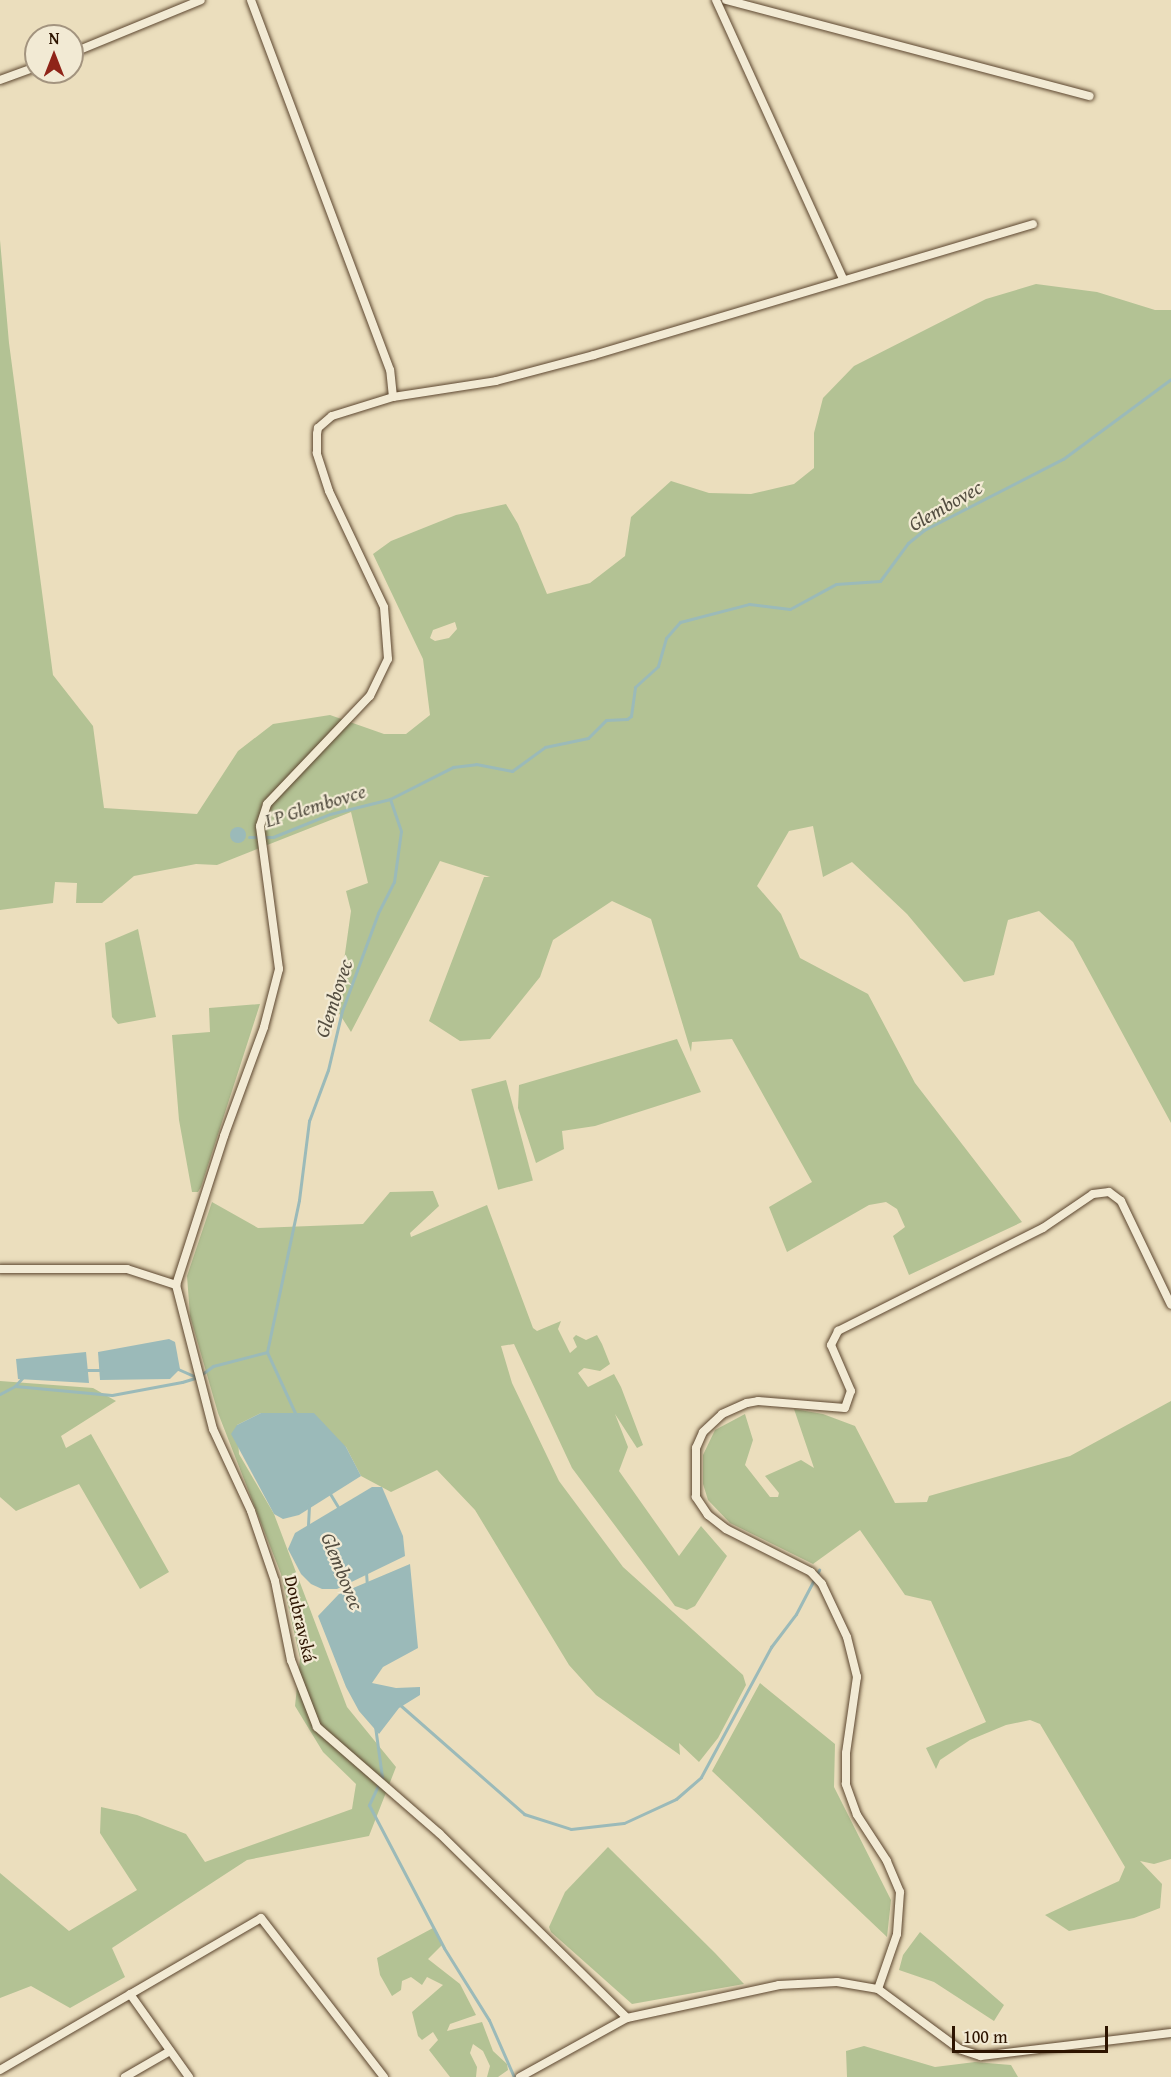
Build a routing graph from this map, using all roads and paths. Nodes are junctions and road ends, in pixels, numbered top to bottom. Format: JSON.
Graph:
{"nodes":[{"id":1,"x":201,"y":0,"type":"edge"},
{"id":2,"x":251,"y":0,"type":"edge"},
{"id":3,"x":716,"y":0,"type":"edge"},
{"id":4,"x":726,"y":0,"type":"edge"},
{"id":5,"x":84,"y":48,"type":"edge"},
{"id":6,"x":24,"y":71,"type":"edge"},
{"id":7,"x":0,"y":80,"type":"edge"},
{"id":8,"x":1090,"y":96,"type":"dead end"},
{"id":9,"x":1033,"y":224,"type":"dead end"},
{"id":10,"x":843,"y":279,"type":"junction"},
{"id":11,"x":393,"y":397,"type":"junction"},
{"id":12,"x":0,"y":1269,"type":"edge"},
{"id":13,"x":176,"y":1285,"type":"junction"},
{"id":14,"x":1171,"y":1305,"type":"edge"},
{"id":15,"x":878,"y":1989,"type":"junction"},
{"id":16,"x":130,"y":1995,"type":"junction"},
{"id":17,"x":627,"y":2019,"type":"junction"},
{"id":18,"x":1171,"y":2033,"type":"edge"},
{"id":19,"x":170,"y":2051,"type":"junction"},
{"id":20,"x":0,"y":2070,"type":"edge"},
{"id":21,"x":125,"y":2077,"type":"edge"},
{"id":22,"x":189,"y":2077,"type":"edge"},
{"id":23,"x":384,"y":2077,"type":"edge"},
{"id":24,"x":520,"y":2077,"type":"edge"}],
"edges":[{"from":1,"to":5,"type":"street"},
{"from":2,"to":11,"type":"street"},
{"from":3,"to":10,"type":"street"},
{"from":4,"to":8,"type":"street"},
{"from":6,"to":7,"type":"street"},
{"from":9,"to":10,"type":"street"},
{"from":10,"to":11,"type":"street"},
{"from":11,"to":13,"type":"street"},
{"from":12,"to":13,"type":"street"},
{"from":13,"to":17,"type":"street","name":"Doubravská"},
{"from":14,"to":15,"type":"street"},
{"from":15,"to":17,"type":"street"},
{"from":15,"to":18,"type":"street"},
{"from":16,"to":19,"type":"street"},
{"from":16,"to":20,"type":"street"},
{"from":16,"to":23,"type":"street"},
{"from":17,"to":24,"type":"street"},
{"from":19,"to":21,"type":"street"},
{"from":19,"to":22,"type":"street"}]}
